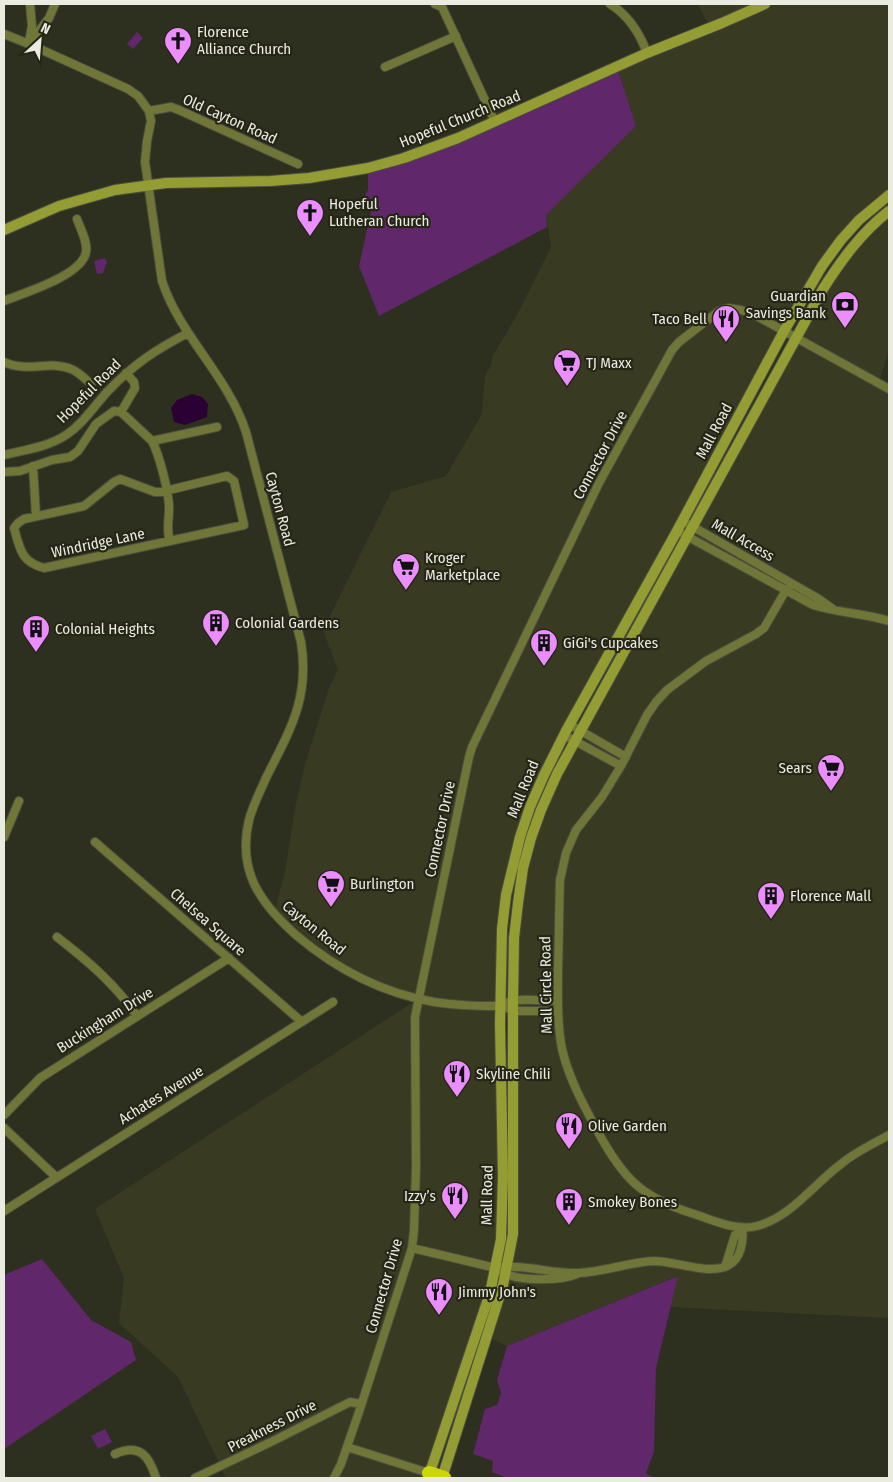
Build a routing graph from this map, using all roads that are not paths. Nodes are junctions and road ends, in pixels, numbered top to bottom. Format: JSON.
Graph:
{"nodes":[{"id":1,"x":30,"y":4,"type":"edge"},
{"id":2,"x":55,"y":4,"type":"edge"},
{"id":3,"x":610,"y":4,"type":"edge"},
{"id":4,"x":765,"y":4,"type":"edge"},
{"id":5,"x":440,"y":5,"type":"edge"},
{"id":6,"x":4,"y":34,"type":"edge"},
{"id":7,"x":456,"y":36,"type":"junction"},
{"id":8,"x":29,"y":44,"type":"junction"},
{"id":9,"x":647,"y":53,"type":"junction"},
{"id":10,"x":385,"y":67,"type":"dead end"},
{"id":11,"x":150,"y":111,"type":"junction"},
{"id":12,"x":495,"y":122,"type":"junction"},
{"id":13,"x":298,"y":164,"type":"dead end"},
{"id":14,"x":148,"y":185,"type":"junction"},
{"id":15,"x":889,"y":195,"type":"edge"},
{"id":16,"x":889,"y":211,"type":"edge"},
{"id":17,"x":77,"y":219,"type":"dead end"},
{"id":18,"x":4,"y":230,"type":"edge"},
{"id":19,"x":4,"y":301,"type":"edge"},
{"id":20,"x":784,"y":331,"type":"junction"},
{"id":21,"x":188,"y":333,"type":"junction"},
{"id":22,"x":796,"y":337,"type":"junction"},
{"id":23,"x":4,"y":362,"type":"edge"},
{"id":24,"x":126,"y":373,"type":"junction"},
{"id":25,"x":91,"y":384,"type":"dead end"},
{"id":26,"x":889,"y":389,"type":"edge"},
{"id":27,"x":121,"y":412,"type":"junction"},
{"id":28,"x":217,"y":427,"type":"dead end"},
{"id":29,"x":152,"y":441,"type":"junction"},
{"id":30,"x":4,"y":455,"type":"edge"},
{"id":31,"x":32,"y":466,"type":"junction"},
{"id":32,"x":4,"y":472,"type":"edge"},
{"id":33,"x":166,"y":490,"type":"junction"},
{"id":34,"x":36,"y":516,"type":"junction"},
{"id":35,"x":682,"y":521,"type":"junction"},
{"id":36,"x":693,"y":527,"type":"junction"},
{"id":37,"x":677,"y":531,"type":"junction"},
{"id":38,"x":688,"y":537,"type":"junction"},
{"id":39,"x":170,"y":541,"type":"junction"},
{"id":40,"x":790,"y":583,"type":"junction"},
{"id":41,"x":786,"y":591,"type":"junction"},
{"id":42,"x":834,"y":611,"type":"junction"},
{"id":43,"x":889,"y":621,"type":"edge"},
{"id":44,"x":569,"y":724,"type":"junction"},
{"id":45,"x":581,"y":731,"type":"junction"},
{"id":46,"x":564,"y":735,"type":"junction"},
{"id":47,"x":575,"y":741,"type":"junction"},
{"id":48,"x":626,"y":757,"type":"junction"},
{"id":49,"x":621,"y":766,"type":"junction"},
{"id":50,"x":19,"y":801,"type":"dead end"},
{"id":51,"x":4,"y":837,"type":"edge"},
{"id":52,"x":95,"y":842,"type":"dead end"},
{"id":53,"x":57,"y":937,"type":"dead end"},
{"id":54,"x":229,"y":958,"type":"junction"},
{"id":55,"x":419,"y":999,"type":"junction"},
{"id":56,"x":558,"y":1001,"type":"junction"},
{"id":57,"x":333,"y":1002,"type":"dead end"},
{"id":58,"x":501,"y":1005,"type":"junction"},
{"id":59,"x":513,"y":1006,"type":"junction"},
{"id":60,"x":558,"y":1011,"type":"junction"},
{"id":61,"x":137,"y":1016,"type":"junction"},
{"id":62,"x":302,"y":1022,"type":"junction"},
{"id":63,"x":4,"y":1115,"type":"edge"},
{"id":64,"x":4,"y":1128,"type":"edge"},
{"id":65,"x":889,"y":1135,"type":"edge"},
{"id":66,"x":56,"y":1177,"type":"junction"},
{"id":67,"x":4,"y":1211,"type":"edge"},
{"id":68,"x":742,"y":1228,"type":"junction"},
{"id":69,"x":412,"y":1248,"type":"junction"},
{"id":70,"x":496,"y":1268,"type":"junction"},
{"id":71,"x":506,"y":1270,"type":"junction"},
{"id":72,"x":361,"y":1404,"type":"junction"},
{"id":73,"x":347,"y":1447,"type":"junction"},
{"id":74,"x":115,"y":1454,"type":"dead end"},
{"id":75,"x":437,"y":1477,"type":"edge"},
{"id":76,"x":156,"y":1478,"type":"edge"},
{"id":77,"x":195,"y":1478,"type":"edge"},
{"id":78,"x":334,"y":1478,"type":"edge"}],
"edges":[{"from":1,"to":8,"type":"street"},
{"from":2,"to":8,"type":"street"},
{"from":3,"to":9,"type":"street"},
{"from":4,"to":9,"type":"main road","name":"Hopeful Church Road"},
{"from":5,"to":7,"type":"street"},
{"from":6,"to":8,"type":"street"},
{"from":7,"to":10,"type":"street"},
{"from":7,"to":12,"type":"street"},
{"from":8,"to":11,"type":"street"},
{"from":9,"to":12,"type":"main road","name":"Hopeful Church Road"},
{"from":11,"to":13,"type":"street","name":"Old Cayton Road"},
{"from":11,"to":14,"type":"street","name":"Cayton Road"},
{"from":12,"to":14,"type":"main road","name":"Hopeful Church Road"},
{"from":14,"to":18,"type":"main road","name":"Hopeful Church Road"},
{"from":14,"to":21,"type":"street","name":"Cayton Road"},
{"from":15,"to":20,"type":"main road","name":"Mall Road"},
{"from":16,"to":22,"type":"main road","name":"Mall Road"},
{"from":17,"to":19,"type":"street"},
{"from":20,"to":22,"type":"street"},
{"from":20,"to":35,"type":"main road","name":"Mall Road"},
{"from":20,"to":55,"type":"street","name":"Connector Drive"},
{"from":21,"to":24,"type":"street","name":"Hopeful Road"},
{"from":21,"to":55,"type":"street","name":"Cayton Road"},
{"from":22,"to":26,"type":"street"},
{"from":22,"to":36,"type":"main road","name":"Mall Road"},
{"from":23,"to":25,"type":"street"},
{"from":24,"to":27,"type":"street"},
{"from":24,"to":30,"type":"street","name":"Hopeful Road"},
{"from":27,"to":29,"type":"street"},
{"from":27,"to":31,"type":"street"},
{"from":28,"to":29,"type":"street"},
{"from":29,"to":33,"type":"street"},
{"from":31,"to":32,"type":"street"},
{"from":31,"to":34,"type":"street"},
{"from":33,"to":34,"type":"street","name":"Windridge Lane"},
{"from":33,"to":39,"type":"street"},
{"from":33,"to":39,"type":"street","name":"Windridge Lane"},
{"from":34,"to":39,"type":"street","name":"Windridge Lane"},
{"from":35,"to":36,"type":"street","name":"Mall Access"},
{"from":35,"to":37,"type":"main road","name":"Mall Road"},
{"from":36,"to":38,"type":"main road","name":"Mall Road"},
{"from":36,"to":40,"type":"street","name":"Mall Access"},
{"from":37,"to":38,"type":"street","name":"Mall Access"},
{"from":37,"to":44,"type":"main road","name":"Mall Road"},
{"from":38,"to":41,"type":"street","name":"Mall Access"},
{"from":38,"to":45,"type":"main road","name":"Mall Road"},
{"from":40,"to":41,"type":"street","name":"Mall Circle Road"},
{"from":40,"to":42,"type":"street"},
{"from":41,"to":42,"type":"street"},
{"from":41,"to":48,"type":"street","name":"Mall Circle Road"},
{"from":42,"to":43,"type":"street"},
{"from":44,"to":45,"type":"street"},
{"from":44,"to":46,"type":"main road","name":"Mall Road"},
{"from":45,"to":47,"type":"main road","name":"Mall Road"},
{"from":45,"to":48,"type":"street"},
{"from":46,"to":47,"type":"street"},
{"from":46,"to":58,"type":"main road","name":"Mall Road"},
{"from":47,"to":49,"type":"street"},
{"from":47,"to":59,"type":"main road","name":"Mall Road"},
{"from":48,"to":49,"type":"street","name":"Mall Circle Road"},
{"from":49,"to":56,"type":"street","name":"Mall Circle Road"},
{"from":50,"to":51,"type":"street"},
{"from":52,"to":54,"type":"street","name":"Chelsea Square"},
{"from":53,"to":61,"type":"street"},
{"from":54,"to":61,"type":"street","name":"Buckingham Drive"},
{"from":54,"to":62,"type":"street","name":"Chelsea Square"},
{"from":55,"to":58,"type":"street","name":"Cayton Road"},
{"from":55,"to":69,"type":"street","name":"Connector Drive"},
{"from":56,"to":59,"type":"street"},
{"from":56,"to":60,"type":"street","name":"Mall Circle Road"},
{"from":57,"to":62,"type":"street","name":"Achates Avenue"},
{"from":58,"to":59,"type":"street"},
{"from":58,"to":70,"type":"main road","name":"Mall Road"},
{"from":59,"to":60,"type":"street"},
{"from":59,"to":71,"type":"main road","name":"Mall Road"},
{"from":60,"to":68,"type":"street","name":"Mall Circle Road"},
{"from":61,"to":63,"type":"street","name":"Buckingham Drive"},
{"from":62,"to":66,"type":"street","name":"Achates Avenue"},
{"from":64,"to":66,"type":"street"},
{"from":65,"to":68,"type":"street","name":"Mall Circle Road"},
{"from":66,"to":67,"type":"street","name":"Achates Avenue"},
{"from":68,"to":71,"type":"street"},
{"from":69,"to":70,"type":"street"},
{"from":69,"to":72,"type":"street","name":"Connector Drive"},
{"from":70,"to":71,"type":"street"},
{"from":70,"to":75,"type":"main road","name":"Mall Road"},
{"from":71,"to":75,"type":"main road","name":"Mall Road"},
{"from":72,"to":73,"type":"street","name":"Connector Drive"},
{"from":72,"to":77,"type":"street","name":"Preakness Drive"},
{"from":73,"to":75,"type":"street"},
{"from":73,"to":78,"type":"street","name":"Connector Drive"},
{"from":74,"to":76,"type":"street"}]}
